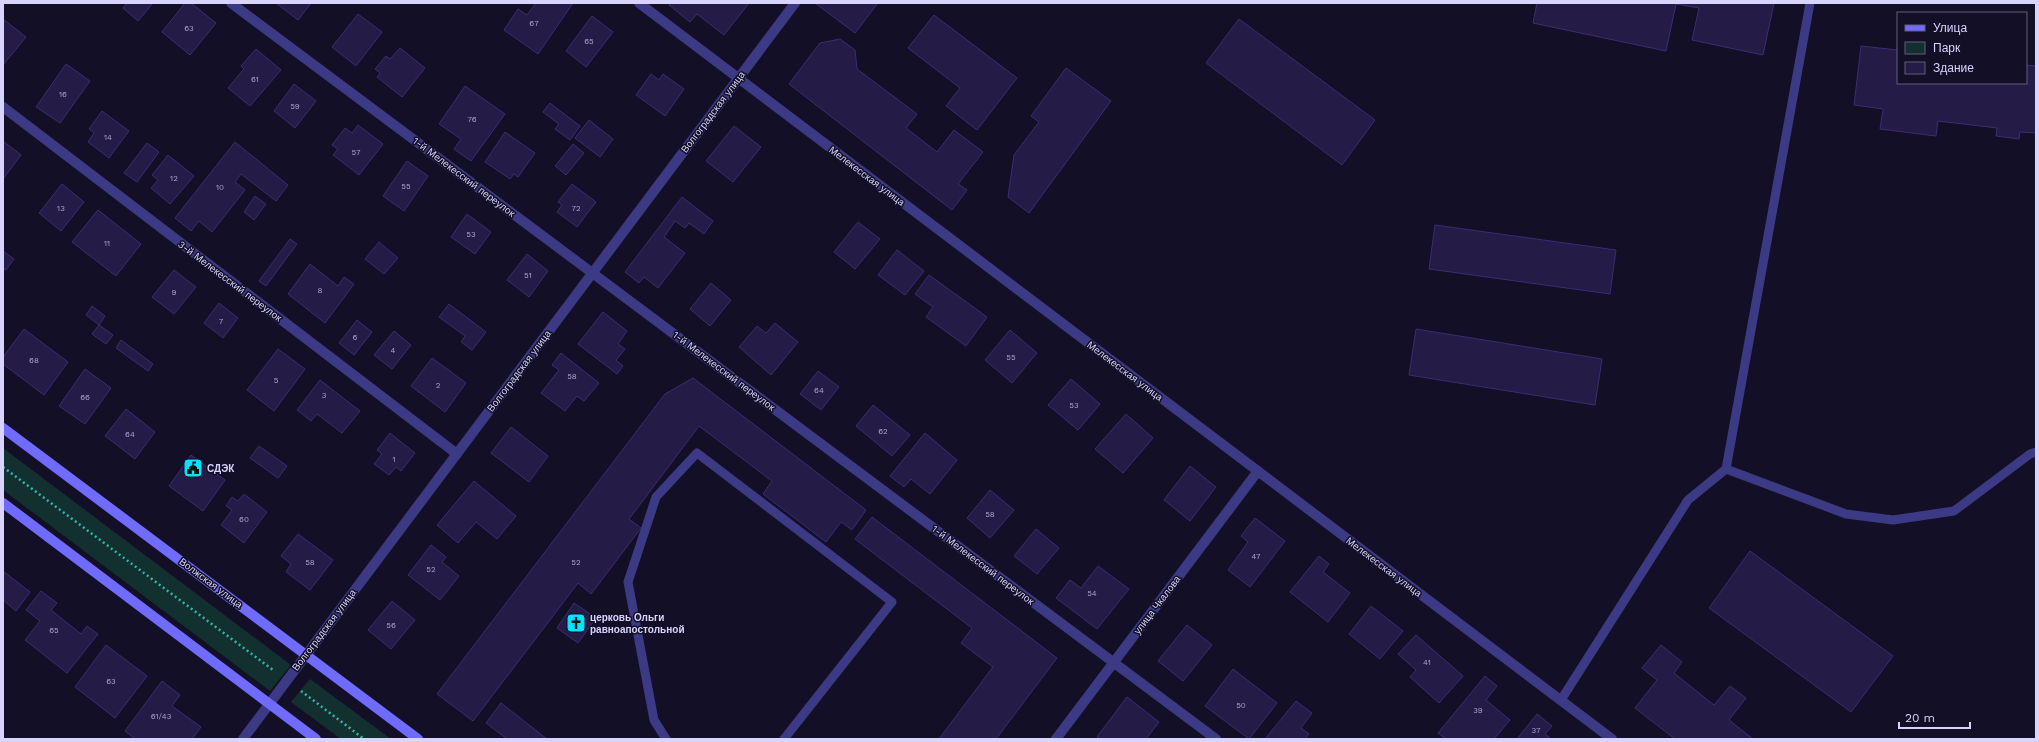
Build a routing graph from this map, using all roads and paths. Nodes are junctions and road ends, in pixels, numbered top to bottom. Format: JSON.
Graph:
{"nodes":[{"id":1,"x":231,"y":3,"type":"edge"},
{"id":2,"x":639,"y":3,"type":"edge"},
{"id":3,"x":795,"y":3,"type":"edge"},
{"id":4,"x":1810,"y":3,"type":"edge"},
{"id":5,"x":738,"y":79,"type":"junction"},
{"id":6,"x":3,"y":107,"type":"edge"},
{"id":7,"x":592,"y":273,"type":"junction"},
{"id":8,"x":3,"y":428,"type":"edge"},
{"id":9,"x":2036,"y":452,"type":"edge"},
{"id":10,"x":457,"y":454,"type":"junction"},
{"id":11,"x":3,"y":467,"type":"edge"},
{"id":12,"x":1726,"y":469,"type":"junction"},
{"id":13,"x":1258,"y":472,"type":"junction"},
{"id":14,"x":3,"y":504,"type":"edge"},
{"id":15,"x":306,"y":655,"type":"junction"},
{"id":16,"x":1114,"y":662,"type":"junction"},
{"id":17,"x":287,"y":681,"type":"junction"},
{"id":18,"x":1560,"y":700,"type":"junction"},
{"id":19,"x":270,"y":704,"type":"junction"},
{"id":20,"x":243,"y":739,"type":"edge"},
{"id":21,"x":316,"y":739,"type":"edge"},
{"id":22,"x":364,"y":739,"type":"edge"},
{"id":23,"x":418,"y":739,"type":"edge"},
{"id":24,"x":666,"y":739,"type":"edge"},
{"id":25,"x":784,"y":739,"type":"edge"},
{"id":26,"x":1056,"y":739,"type":"edge"},
{"id":27,"x":1216,"y":739,"type":"edge"},
{"id":28,"x":1612,"y":739,"type":"edge"}],
"edges":[{"from":1,"to":7,"type":"street","name":"1-й Мелекесский переулок"},
{"from":2,"to":5,"type":"street","name":"Мелекесская улица"},
{"from":3,"to":5,"type":"street","name":"Волгоградская улица"},
{"from":4,"to":12,"type":"lane"},
{"from":5,"to":7,"type":"street","name":"Волгоградская улица"},
{"from":5,"to":13,"type":"street","name":"Мелекесская улица"},
{"from":6,"to":10,"type":"street","name":"3-й Мелекесский переулок"},
{"from":7,"to":10,"type":"street","name":"Волгоградская улица"},
{"from":7,"to":16,"type":"street","name":"1-й Мелекесский переулок"},
{"from":8,"to":15,"type":"main road","name":"Волжская улица"},
{"from":9,"to":12,"type":"lane"},
{"from":10,"to":15,"type":"street","name":"Волгоградская улица"},
{"from":11,"to":17,"type":"path"},
{"from":12,"to":18,"type":"lane"},
{"from":13,"to":16,"type":"street","name":"улица Чкалова"},
{"from":13,"to":18,"type":"street","name":"Мелекесская улица"},
{"from":14,"to":19,"type":"main road"},
{"from":15,"to":17,"type":"street","name":"Волгоградская улица"},
{"from":15,"to":23,"type":"main road","name":"Волжская улица"},
{"from":16,"to":26,"type":"street","name":"улица Чкалова"},
{"from":16,"to":27,"type":"street","name":"1-й Мелекесский переулок"},
{"from":17,"to":19,"type":"street","name":"Волгоградская улица"},
{"from":17,"to":22,"type":"path"},
{"from":18,"to":28,"type":"street","name":"Мелекесская улица"},
{"from":19,"to":20,"type":"street","name":"Волгоградская улица"},
{"from":19,"to":21,"type":"main road"},
{"from":24,"to":25,"type":"lane"}]}
